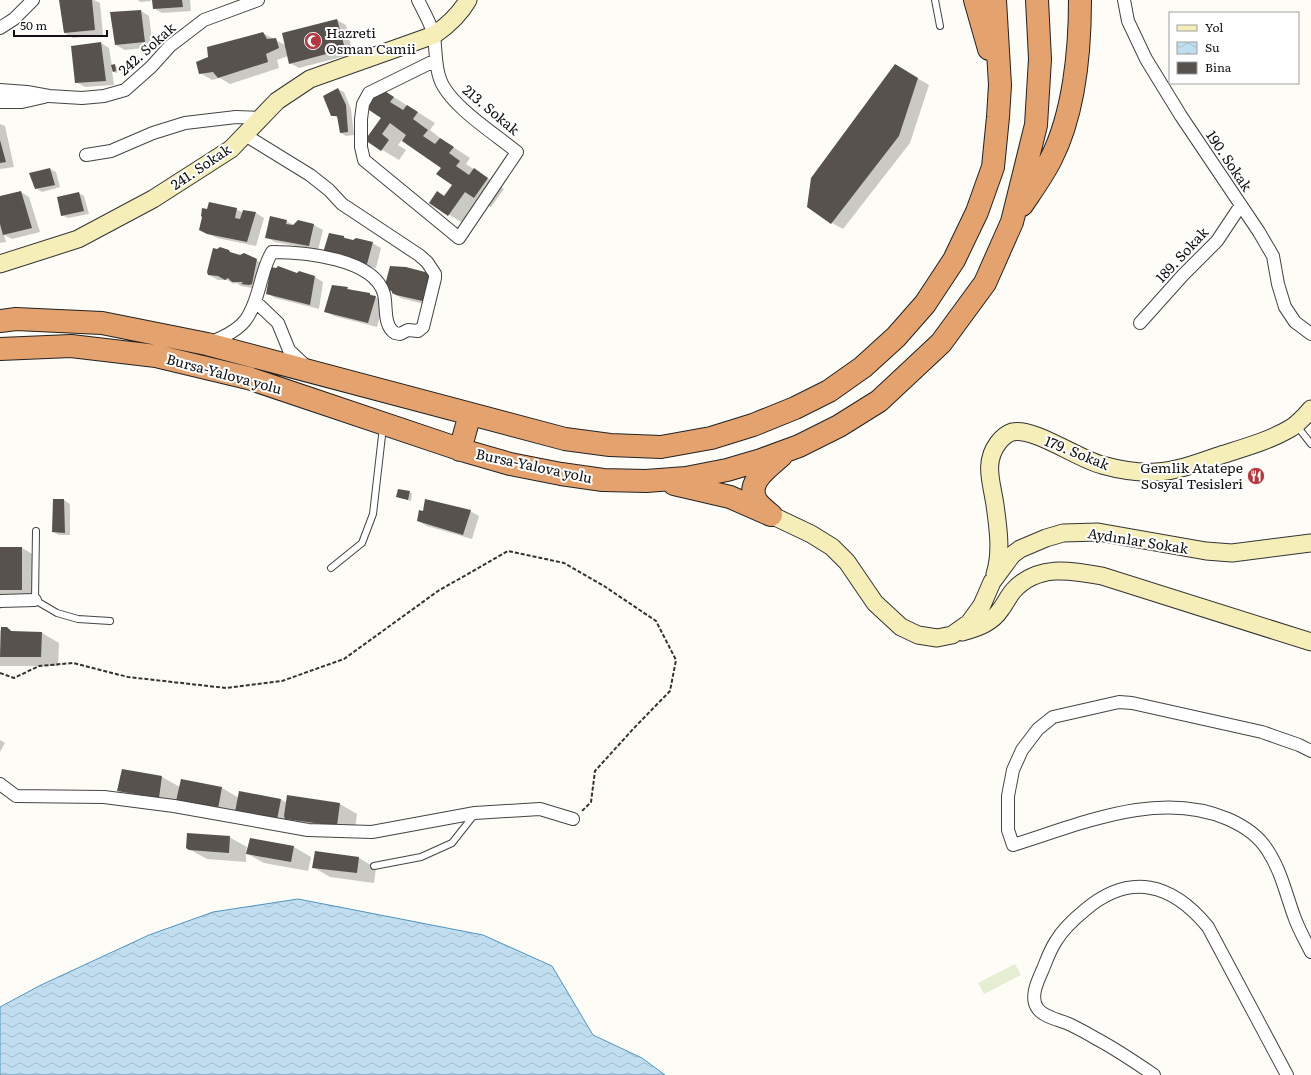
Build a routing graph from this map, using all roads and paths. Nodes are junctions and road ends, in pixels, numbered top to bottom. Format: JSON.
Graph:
{"nodes":[{"id":1,"x":33,"y":0,"type":"edge"},
{"id":2,"x":258,"y":0,"type":"edge"},
{"id":3,"x":418,"y":0,"type":"edge"},
{"id":4,"x":468,"y":0,"type":"edge"},
{"id":5,"x":935,"y":0,"type":"edge"},
{"id":6,"x":975,"y":0,"type":"edge"},
{"id":7,"x":995,"y":0,"type":"edge"},
{"id":8,"x":1037,"y":0,"type":"edge"},
{"id":9,"x":1080,"y":0,"type":"edge"},
{"id":10,"x":1124,"y":0,"type":"edge"},
{"id":11,"x":940,"y":26,"type":"dead end"},
{"id":12,"x":0,"y":28,"type":"edge"},
{"id":13,"x":434,"y":35,"type":"junction"},
{"id":14,"x":436,"y":60,"type":"junction"},
{"id":15,"x":1000,"y":86,"type":"junction"},
{"id":16,"x":0,"y":90,"type":"edge"},
{"id":17,"x":49,"y":96,"type":"junction"},
{"id":18,"x":0,"y":102,"type":"edge"},
{"id":19,"x":261,"y":118,"type":"junction"},
{"id":20,"x":245,"y":135,"type":"junction"},
{"id":21,"x":86,"y":155,"type":"dead end"},
{"id":22,"x":1241,"y":205,"type":"junction"},
{"id":23,"x":1012,"y":222,"type":"junction"},
{"id":24,"x":0,"y":264,"type":"edge"},
{"id":25,"x":256,"y":302,"type":"junction"},
{"id":26,"x":0,"y":322,"type":"edge"},
{"id":27,"x":1140,"y":323,"type":"dead end"},
{"id":28,"x":1311,"y":334,"type":"edge"},
{"id":29,"x":207,"y":344,"type":"junction"},
{"id":30,"x":0,"y":349,"type":"edge"},
{"id":31,"x":312,"y":372,"type":"junction"},
{"id":32,"x":1311,"y":409,"type":"edge"},
{"id":33,"x":470,"y":414,"type":"junction"},
{"id":34,"x":384,"y":424,"type":"junction"},
{"id":35,"x":1296,"y":424,"type":"junction"},
{"id":36,"x":1311,"y":444,"type":"edge"},
{"id":37,"x":460,"y":450,"type":"junction"},
{"id":38,"x":788,"y":450,"type":"junction"},
{"id":39,"x":657,"y":480,"type":"junction"},
{"id":40,"x":771,"y":515,"type":"junction"},
{"id":41,"x":36,"y":531,"type":"dead end"},
{"id":42,"x":1311,"y":543,"type":"edge"},
{"id":43,"x":331,"y":568,"type":"dead end"},
{"id":44,"x":992,"y":582,"type":"junction"},
{"id":45,"x":35,"y":600,"type":"junction"},
{"id":46,"x":0,"y":601,"type":"edge"},
{"id":47,"x":110,"y":621,"type":"dead end"},
{"id":48,"x":952,"y":635,"type":"junction"},
{"id":49,"x":1311,"y":642,"type":"edge"},
{"id":50,"x":0,"y":673,"type":"edge"},
{"id":51,"x":1311,"y":751,"type":"edge"},
{"id":52,"x":0,"y":784,"type":"edge"},
{"id":53,"x":475,"y":813,"type":"junction"},
{"id":54,"x":573,"y":819,"type":"joint"},
{"id":55,"x":374,"y":866,"type":"dead end"},
{"id":56,"x":1311,"y":952,"type":"edge"},
{"id":57,"x":1154,"y":1075,"type":"edge"},
{"id":58,"x":1287,"y":1075,"type":"edge"}],
"edges":[{"from":1,"to":12,"type":"street"},
{"from":2,"to":17,"type":"street","name":"242. Sokak"},
{"from":3,"to":13,"type":"street","name":"213. Sokak"},
{"from":4,"to":13,"type":"street","name":"241. Sokak"},
{"from":5,"to":11,"type":"lane"},
{"from":6,"to":15,"type":"highway"},
{"from":7,"to":15,"type":"highway","name":"Bursa-Yalova yolu"},
{"from":8,"to":23,"type":"highway","name":"Bursa-Yalova yolu"},
{"from":9,"to":23,"type":"highway"},
{"from":10,"to":22,"type":"street","name":"190. Sokak"},
{"from":13,"to":14,"type":"street","name":"213. Sokak"},
{"from":13,"to":19,"type":"street","name":"241. Sokak"},
{"from":14,"to":14,"type":"street","name":"213. Sokak"},
{"from":15,"to":33,"type":"highway","name":"Bursa-Yalova yolu"},
{"from":16,"to":17,"type":"street","name":"242. Sokak"},
{"from":17,"to":18,"type":"street","name":"242. Sokak"},
{"from":19,"to":20,"type":"street","name":"241. Sokak"},
{"from":19,"to":21,"type":"street"},
{"from":20,"to":24,"type":"street","name":"241. Sokak"},
{"from":20,"to":25,"type":"street"},
{"from":22,"to":27,"type":"street","name":"189. Sokak"},
{"from":22,"to":28,"type":"street","name":"190. Sokak"},
{"from":23,"to":38,"type":"highway","name":"Bursa-Yalova yolu"},
{"from":25,"to":29,"type":"street"},
{"from":25,"to":31,"type":"street"},
{"from":26,"to":29,"type":"highway","name":"Bursa-Yalova yolu"},
{"from":29,"to":31,"type":"highway","name":"Bursa-Yalova yolu"},
{"from":30,"to":34,"type":"highway","name":"Bursa-Yalova yolu"},
{"from":31,"to":33,"type":"highway","name":"Bursa-Yalova yolu"},
{"from":32,"to":35,"type":"street","name":"179. Sokak"},
{"from":33,"to":37,"type":"highway"},
{"from":34,"to":37,"type":"highway","name":"Bursa-Yalova yolu"},
{"from":34,"to":43,"type":"lane"},
{"from":35,"to":36,"type":"lane"},
{"from":35,"to":44,"type":"street","name":"179. Sokak"},
{"from":37,"to":39,"type":"highway","name":"Bursa-Yalova yolu"},
{"from":38,"to":39,"type":"highway","name":"Bursa-Yalova yolu"},
{"from":38,"to":40,"type":"highway"},
{"from":39,"to":40,"type":"highway"},
{"from":40,"to":48,"type":"street","name":"Aydınlar Sokak"},
{"from":41,"to":45,"type":"lane"},
{"from":42,"to":44,"type":"street","name":"Aydınlar Sokak"},
{"from":44,"to":48,"type":"street","name":"Aydınlar Sokak"},
{"from":45,"to":46,"type":"street"},
{"from":45,"to":47,"type":"lane"},
{"from":48,"to":49,"type":"street"},
{"from":50,"to":54,"type":"path"},
{"from":51,"to":56,"type":"street"},
{"from":52,"to":53,"type":"street"},
{"from":53,"to":54,"type":"street"},
{"from":53,"to":55,"type":"lane"},
{"from":57,"to":58,"type":"street"}]}
